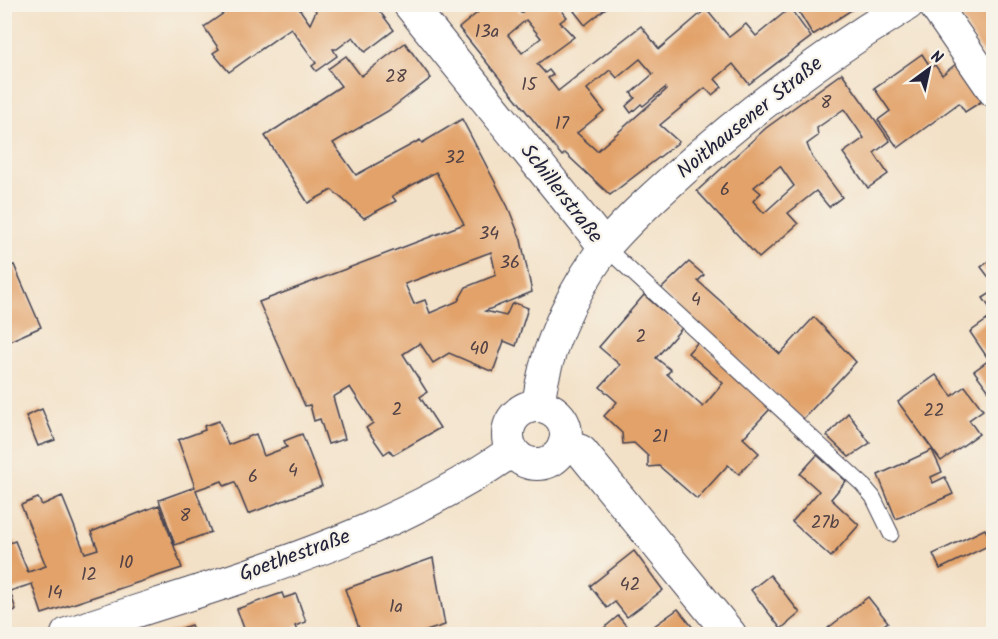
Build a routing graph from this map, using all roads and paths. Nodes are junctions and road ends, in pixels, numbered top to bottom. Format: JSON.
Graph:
{"nodes":[{"id":1,"x":410,"y":4,"type":"edge"},
{"id":2,"x":908,"y":4,"type":"edge"},
{"id":3,"x":934,"y":4,"type":"edge"},
{"id":4,"x":993,"y":91,"type":"edge"},
{"id":5,"x":605,"y":247,"type":"junction"},
{"id":6,"x":538,"y":406,"type":"junction"},
{"id":7,"x":564,"y":444,"type":"junction"},
{"id":8,"x":512,"y":451,"type":"junction"},
{"id":9,"x":891,"y":534,"type":"dead end"},
{"id":10,"x":67,"y":634,"type":"edge"},
{"id":11,"x":730,"y":634,"type":"edge"}],
"edges":[{"from":1,"to":5,"type":"street","name":"Schillerstraße"},
{"from":2,"to":5,"type":"street","name":"Noithausener Straße"},
{"from":3,"to":4,"type":"street"},
{"from":5,"to":6,"type":"street","name":"Schillerstraße"},
{"from":5,"to":9,"type":"lane"},
{"from":6,"to":7,"type":"street"},
{"from":6,"to":8,"type":"street"},
{"from":7,"to":8,"type":"street"},
{"from":7,"to":11,"type":"street"},
{"from":8,"to":10,"type":"street","name":"Goethestraße"}]}
